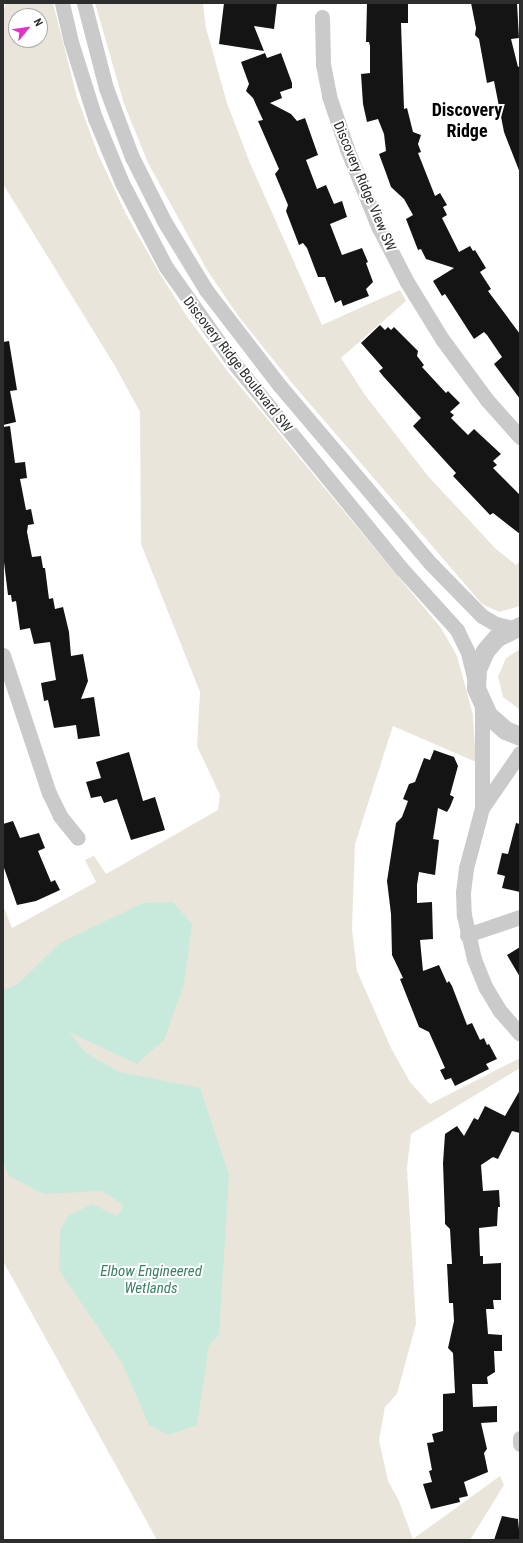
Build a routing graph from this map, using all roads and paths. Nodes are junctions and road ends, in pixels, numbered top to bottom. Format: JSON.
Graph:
{"nodes":[{"id":1,"x":62,"y":3,"type":"edge"},
{"id":2,"x":84,"y":3,"type":"edge"},
{"id":3,"x":322,"y":17,"type":"dead end"},
{"id":4,"x":520,"y":437,"type":"edge"},
{"id":5,"x":517,"y":627,"type":"edge"},
{"id":6,"x":3,"y":655,"type":"edge"},
{"id":7,"x":476,"y":688,"type":"junction"},
{"id":8,"x":482,"y":706,"type":"junction"},
{"id":9,"x":520,"y":736,"type":"edge"},
{"id":10,"x":520,"y":753,"type":"edge"},
{"id":11,"x":482,"y":808,"type":"junction"},
{"id":12,"x":78,"y":838,"type":"dead end"},
{"id":13,"x":520,"y":917,"type":"edge"},
{"id":14,"x":467,"y":936,"type":"junction"},
{"id":15,"x":520,"y":1034,"type":"edge"},
{"id":16,"x":520,"y":1438,"type":"edge"},
{"id":17,"x":520,"y":1444,"type":"edge"}],
"edges":[{"from":1,"to":7,"type":"street","name":"Discovery Ridge Boulevard SW"},
{"from":2,"to":5,"type":"street","name":"Discovery Ridge Boulevard SW"},
{"from":3,"to":4,"type":"street","name":"Discovery Ridge View SW"},
{"from":5,"to":7,"type":"street"},
{"from":6,"to":12,"type":"street"},
{"from":7,"to":8,"type":"street"},
{"from":8,"to":9,"type":"street"},
{"from":8,"to":11,"type":"street"},
{"from":10,"to":11,"type":"street"},
{"from":11,"to":14,"type":"street"},
{"from":13,"to":14,"type":"street"},
{"from":14,"to":15,"type":"street"},
{"from":16,"to":17,"type":"street"}]}
